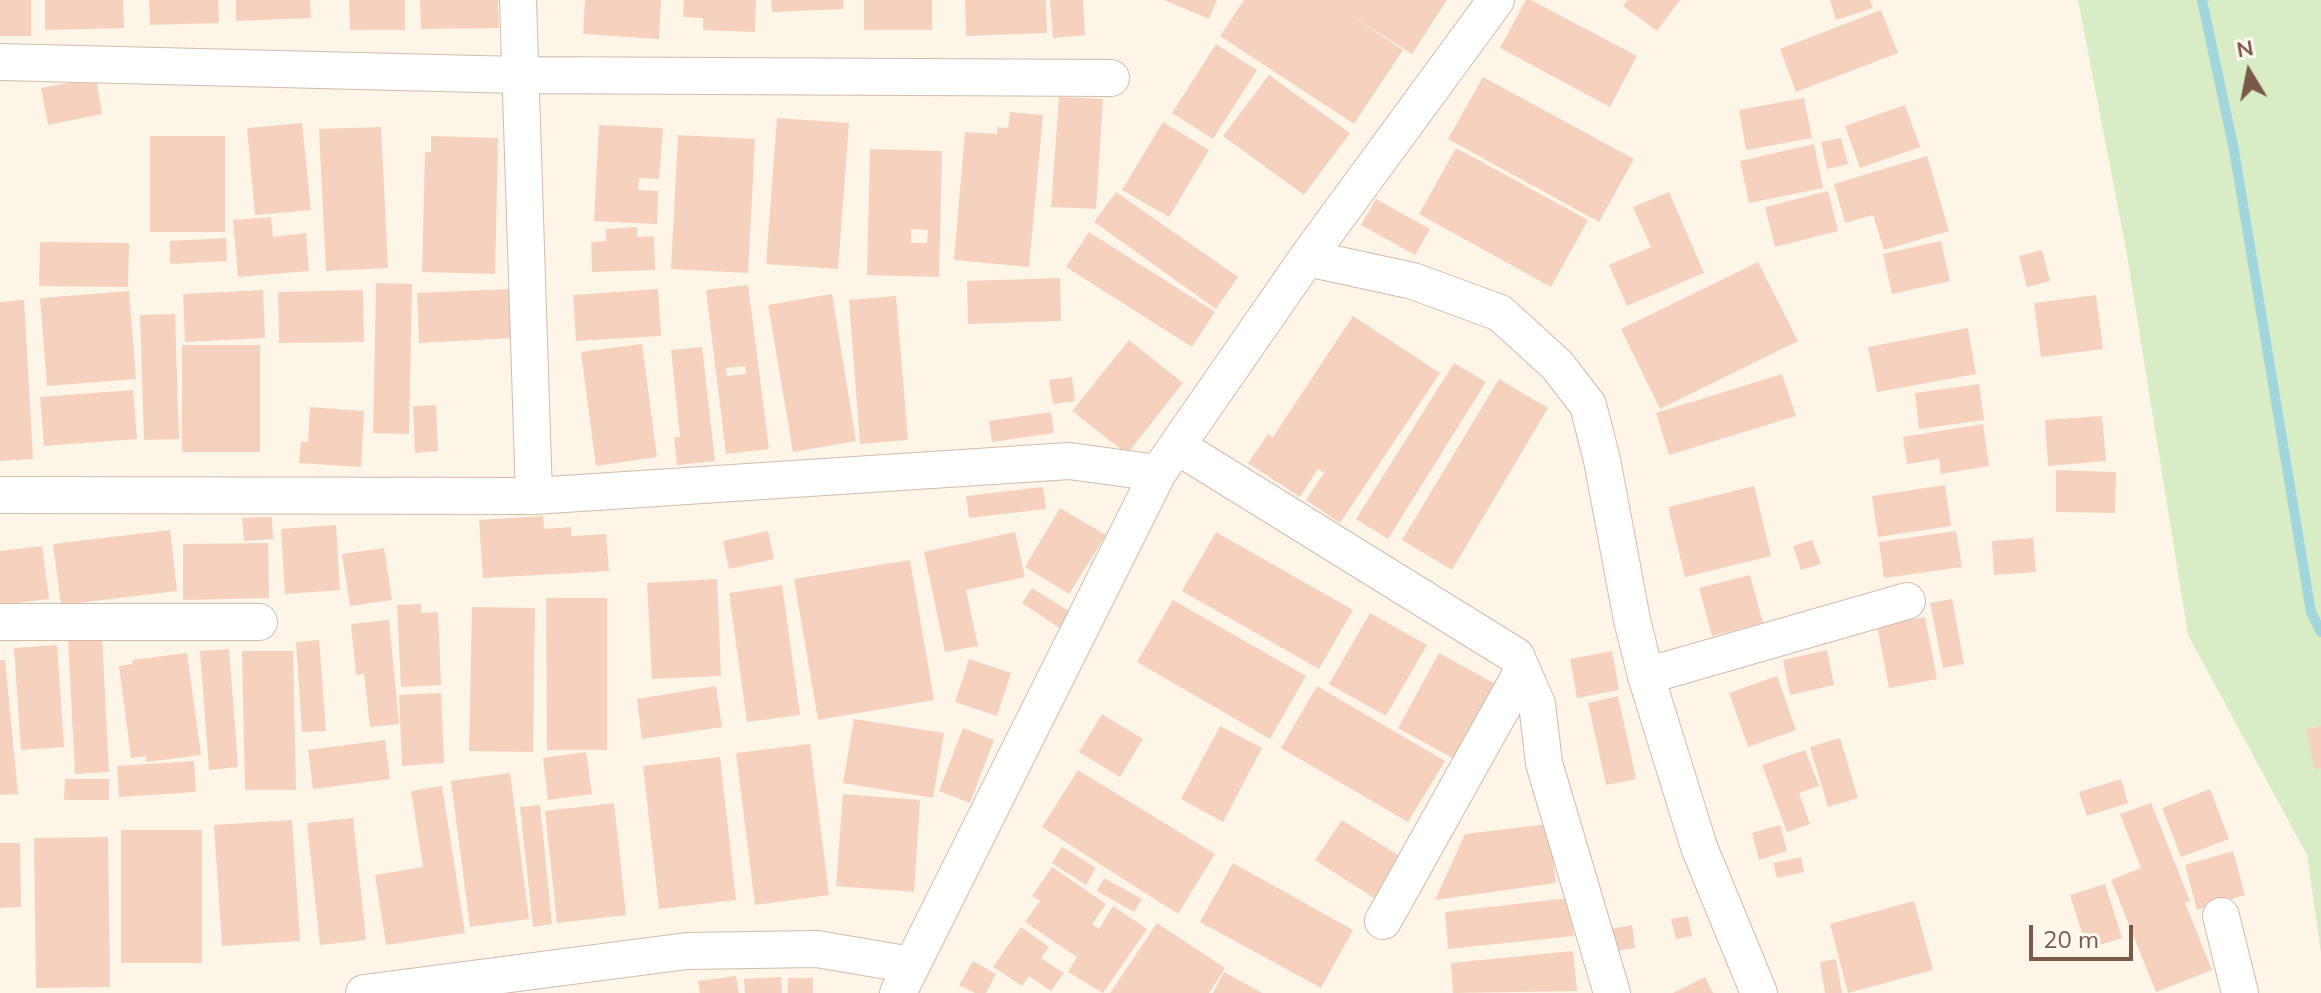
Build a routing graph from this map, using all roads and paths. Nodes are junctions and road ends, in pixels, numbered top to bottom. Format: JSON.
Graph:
{"nodes":[{"id":1,"x":518,"y":0,"type":"edge"},
{"id":2,"x":1496,"y":0,"type":"edge"},
{"id":3,"x":0,"y":62,"type":"edge"},
{"id":4,"x":518,"y":75,"type":"junction"},
{"id":5,"x":1111,"y":78,"type":"dead end"},
{"id":6,"x":1307,"y":258,"type":"junction"},
{"id":7,"x":1168,"y":459,"type":"junction"},
{"id":8,"x":0,"y":495,"type":"edge"},
{"id":9,"x":534,"y":496,"type":"junction"},
{"id":10,"x":1907,"y":601,"type":"dead end"},
{"id":11,"x":0,"y":622,"type":"edge"},
{"id":12,"x":259,"y":622,"type":"dead end"},
{"id":13,"x":1522,"y":672,"type":"junction"},
{"id":14,"x":1646,"y":676,"type":"junction"},
{"id":15,"x":2221,"y":916,"type":"dead end"},
{"id":16,"x":1383,"y":921,"type":"dead end"},
{"id":17,"x":904,"y":979,"type":"edge"},
{"id":18,"x":364,"y":993,"type":"edge"},
{"id":19,"x":1612,"y":993,"type":"edge"},
{"id":20,"x":1759,"y":993,"type":"edge"},
{"id":21,"x":2240,"y":993,"type":"edge"}],
"edges":[{"from":1,"to":4,"type":"street"},
{"from":2,"to":6,"type":"street"},
{"from":3,"to":4,"type":"street"},
{"from":4,"to":5,"type":"street"},
{"from":4,"to":9,"type":"street"},
{"from":6,"to":7,"type":"street"},
{"from":6,"to":14,"type":"street"},
{"from":7,"to":9,"type":"street"},
{"from":7,"to":13,"type":"street"},
{"from":7,"to":17,"type":"street"},
{"from":8,"to":9,"type":"street"},
{"from":10,"to":14,"type":"street"},
{"from":11,"to":12,"type":"street"},
{"from":13,"to":16,"type":"street"},
{"from":13,"to":19,"type":"street"},
{"from":14,"to":20,"type":"street"},
{"from":15,"to":21,"type":"street"},
{"from":17,"to":18,"type":"street"}]}
